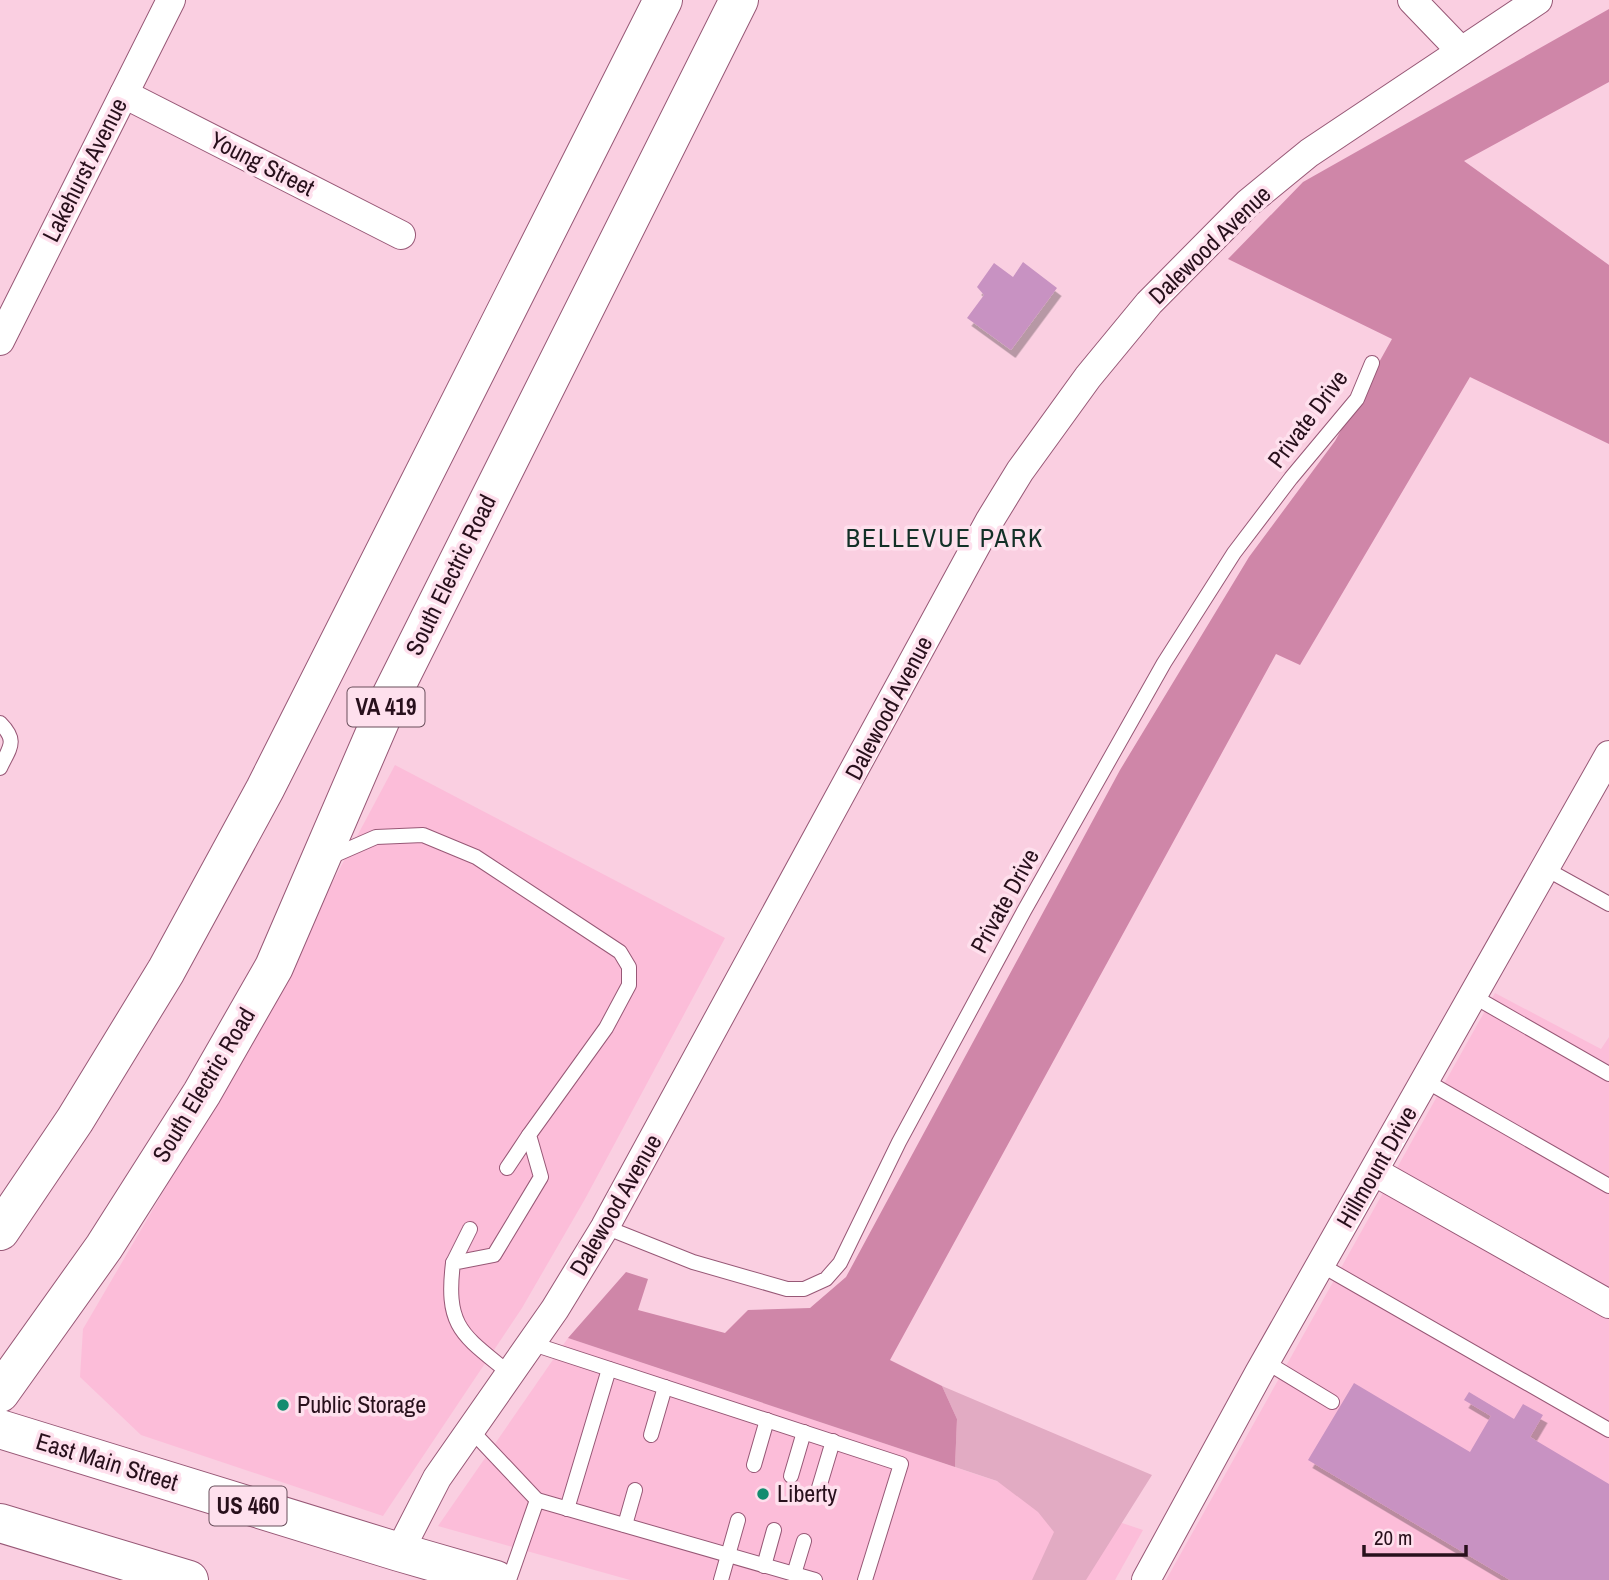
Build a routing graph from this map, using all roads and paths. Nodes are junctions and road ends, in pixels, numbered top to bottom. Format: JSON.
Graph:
{"nodes":[{"id":1,"x":171,"y":0,"type":"edge"},
{"id":2,"x":663,"y":0,"type":"edge"},
{"id":3,"x":739,"y":0,"type":"edge"},
{"id":4,"x":1412,"y":0,"type":"edge"},
{"id":5,"x":1538,"y":0,"type":"edge"},
{"id":6,"x":1461,"y":51,"type":"junction"},
{"id":7,"x":124,"y":94,"type":"junction"},
{"id":8,"x":401,"y":235,"type":"dead end"},
{"id":9,"x":0,"y":341,"type":"edge"},
{"id":10,"x":1372,"y":363,"type":"dead end"},
{"id":11,"x":0,"y":723,"type":"edge"},
{"id":12,"x":1609,"y":755,"type":"edge"},
{"id":13,"x":0,"y":768,"type":"edge"},
{"id":14,"x":319,"y":862,"type":"junction"},
{"id":15,"x":1546,"y":869,"type":"junction"},
{"id":16,"x":1609,"y":904,"type":"edge"},
{"id":17,"x":1474,"y":996,"type":"junction"},
{"id":18,"x":1609,"y":1074,"type":"edge"},
{"id":19,"x":1426,"y":1080,"type":"junction"},
{"id":20,"x":529,"y":1135,"type":"junction"},
{"id":21,"x":507,"y":1168,"type":"dead end"},
{"id":22,"x":1375,"y":1172,"type":"junction"},
{"id":23,"x":1609,"y":1186,"type":"edge"},
{"id":24,"x":605,"y":1227,"type":"junction"},
{"id":25,"x":470,"y":1229,"type":"dead end"},
{"id":26,"x":0,"y":1231,"type":"edge"},
{"id":27,"x":453,"y":1264,"type":"junction"},
{"id":28,"x":1321,"y":1265,"type":"junction"},
{"id":29,"x":1609,"y":1304,"type":"edge"},
{"id":30,"x":530,"y":1343,"type":"junction"},
{"id":31,"x":1266,"y":1362,"type":"junction"},
{"id":32,"x":609,"y":1369,"type":"junction"},
{"id":33,"x":509,"y":1373,"type":"junction"},
{"id":34,"x":665,"y":1387,"type":"junction"},
{"id":35,"x":0,"y":1393,"type":"edge"},
{"id":36,"x":1332,"y":1402,"type":"dead end"},
{"id":37,"x":767,"y":1420,"type":"junction"},
{"id":38,"x":0,"y":1429,"type":"edge"},
{"id":39,"x":470,"y":1429,"type":"junction"},
{"id":40,"x":1609,"y":1430,"type":"edge"},
{"id":41,"x":804,"y":1432,"type":"junction"},
{"id":42,"x":651,"y":1436,"type":"dead end"},
{"id":43,"x":833,"y":1441,"type":"junction"},
{"id":44,"x":754,"y":1465,"type":"dead end"},
{"id":45,"x":791,"y":1476,"type":"dead end"},
{"id":46,"x":635,"y":1490,"type":"dead end"},
{"id":47,"x":818,"y":1491,"type":"dead end"},
{"id":48,"x":537,"y":1500,"type":"junction"},
{"id":49,"x":567,"y":1509,"type":"junction"},
{"id":50,"x":738,"y":1520,"type":"dead end"},
{"id":51,"x":0,"y":1523,"type":"edge"},
{"id":52,"x":625,"y":1525,"type":"junction"},
{"id":53,"x":774,"y":1530,"type":"dead end"},
{"id":54,"x":804,"y":1541,"type":"dead end"},
{"id":55,"x":399,"y":1552,"type":"junction"},
{"id":56,"x":728,"y":1555,"type":"junction"},
{"id":57,"x":764,"y":1566,"type":"junction"},
{"id":58,"x":794,"y":1574,"type":"junction"},
{"id":59,"x":179,"y":1579,"type":"edge"},
{"id":60,"x":496,"y":1580,"type":"edge"},
{"id":61,"x":509,"y":1580,"type":"edge"},
{"id":62,"x":721,"y":1580,"type":"edge"},
{"id":63,"x":815,"y":1580,"type":"edge"},
{"id":64,"x":865,"y":1580,"type":"edge"},
{"id":65,"x":1146,"y":1580,"type":"edge"}],
"edges":[{"from":1,"to":7,"type":"street","name":"Lakehurst Avenue"},
{"from":2,"to":26,"type":"main road","number":"VA 419"},
{"from":3,"to":14,"type":"main road","name":"South Electric Road","number":"VA 419"},
{"from":4,"to":6,"type":"street"},
{"from":5,"to":6,"type":"street","name":"Dalewood Avenue"},
{"from":6,"to":24,"type":"street","name":"Dalewood Avenue"},
{"from":7,"to":8,"type":"street","name":"Young Street"},
{"from":7,"to":9,"type":"street","name":"Lakehurst Avenue"},
{"from":10,"to":24,"type":"lane","name":"Private Drive"},
{"from":11,"to":13,"type":"lane"},
{"from":12,"to":15,"type":"street","name":"Hillmount Drive"},
{"from":14,"to":20,"type":"lane"},
{"from":14,"to":35,"type":"main road","name":"South Electric Road","number":"VA 419"},
{"from":15,"to":16,"type":"lane"},
{"from":15,"to":17,"type":"street","name":"Hillmount Drive"},
{"from":17,"to":18,"type":"lane"},
{"from":17,"to":19,"type":"street","name":"Hillmount Drive"},
{"from":19,"to":22,"type":"street","name":"Hillmount Drive"},
{"from":19,"to":23,"type":"lane"},
{"from":20,"to":21,"type":"lane"},
{"from":20,"to":27,"type":"lane"},
{"from":22,"to":28,"type":"street","name":"Hillmount Drive"},
{"from":22,"to":29,"type":"street"},
{"from":24,"to":30,"type":"street","name":"Dalewood Avenue"},
{"from":25,"to":27,"type":"lane"},
{"from":27,"to":33,"type":"lane"},
{"from":28,"to":31,"type":"street","name":"Hillmount Drive"},
{"from":28,"to":40,"type":"lane"},
{"from":30,"to":32,"type":"lane"},
{"from":30,"to":33,"type":"street","name":"Dalewood Avenue"},
{"from":31,"to":36,"type":"lane"},
{"from":31,"to":65,"type":"street","name":"Hillmount Drive"},
{"from":32,"to":34,"type":"lane"},
{"from":32,"to":49,"type":"lane"},
{"from":33,"to":39,"type":"street","name":"Dalewood Avenue"},
{"from":34,"to":37,"type":"lane"},
{"from":34,"to":42,"type":"lane"},
{"from":37,"to":41,"type":"lane"},
{"from":37,"to":44,"type":"lane"},
{"from":38,"to":55,"type":"main road","name":"East Main Street","number":"US 460"},
{"from":39,"to":48,"type":"lane"},
{"from":39,"to":55,"type":"street","name":"Dalewood Avenue"},
{"from":41,"to":43,"type":"lane"},
{"from":41,"to":45,"type":"lane"},
{"from":43,"to":47,"type":"lane"},
{"from":43,"to":64,"type":"lane"},
{"from":46,"to":52,"type":"lane"},
{"from":48,"to":49,"type":"lane"},
{"from":48,"to":61,"type":"lane"},
{"from":49,"to":52,"type":"lane"},
{"from":50,"to":56,"type":"lane"},
{"from":51,"to":59,"type":"main road"},
{"from":52,"to":56,"type":"lane"},
{"from":53,"to":57,"type":"lane"},
{"from":54,"to":58,"type":"lane"},
{"from":55,"to":60,"type":"main road","name":"East Main Street","number":"US 460"},
{"from":56,"to":57,"type":"lane"},
{"from":56,"to":62,"type":"lane"},
{"from":57,"to":58,"type":"lane"},
{"from":58,"to":63,"type":"lane"}]}
